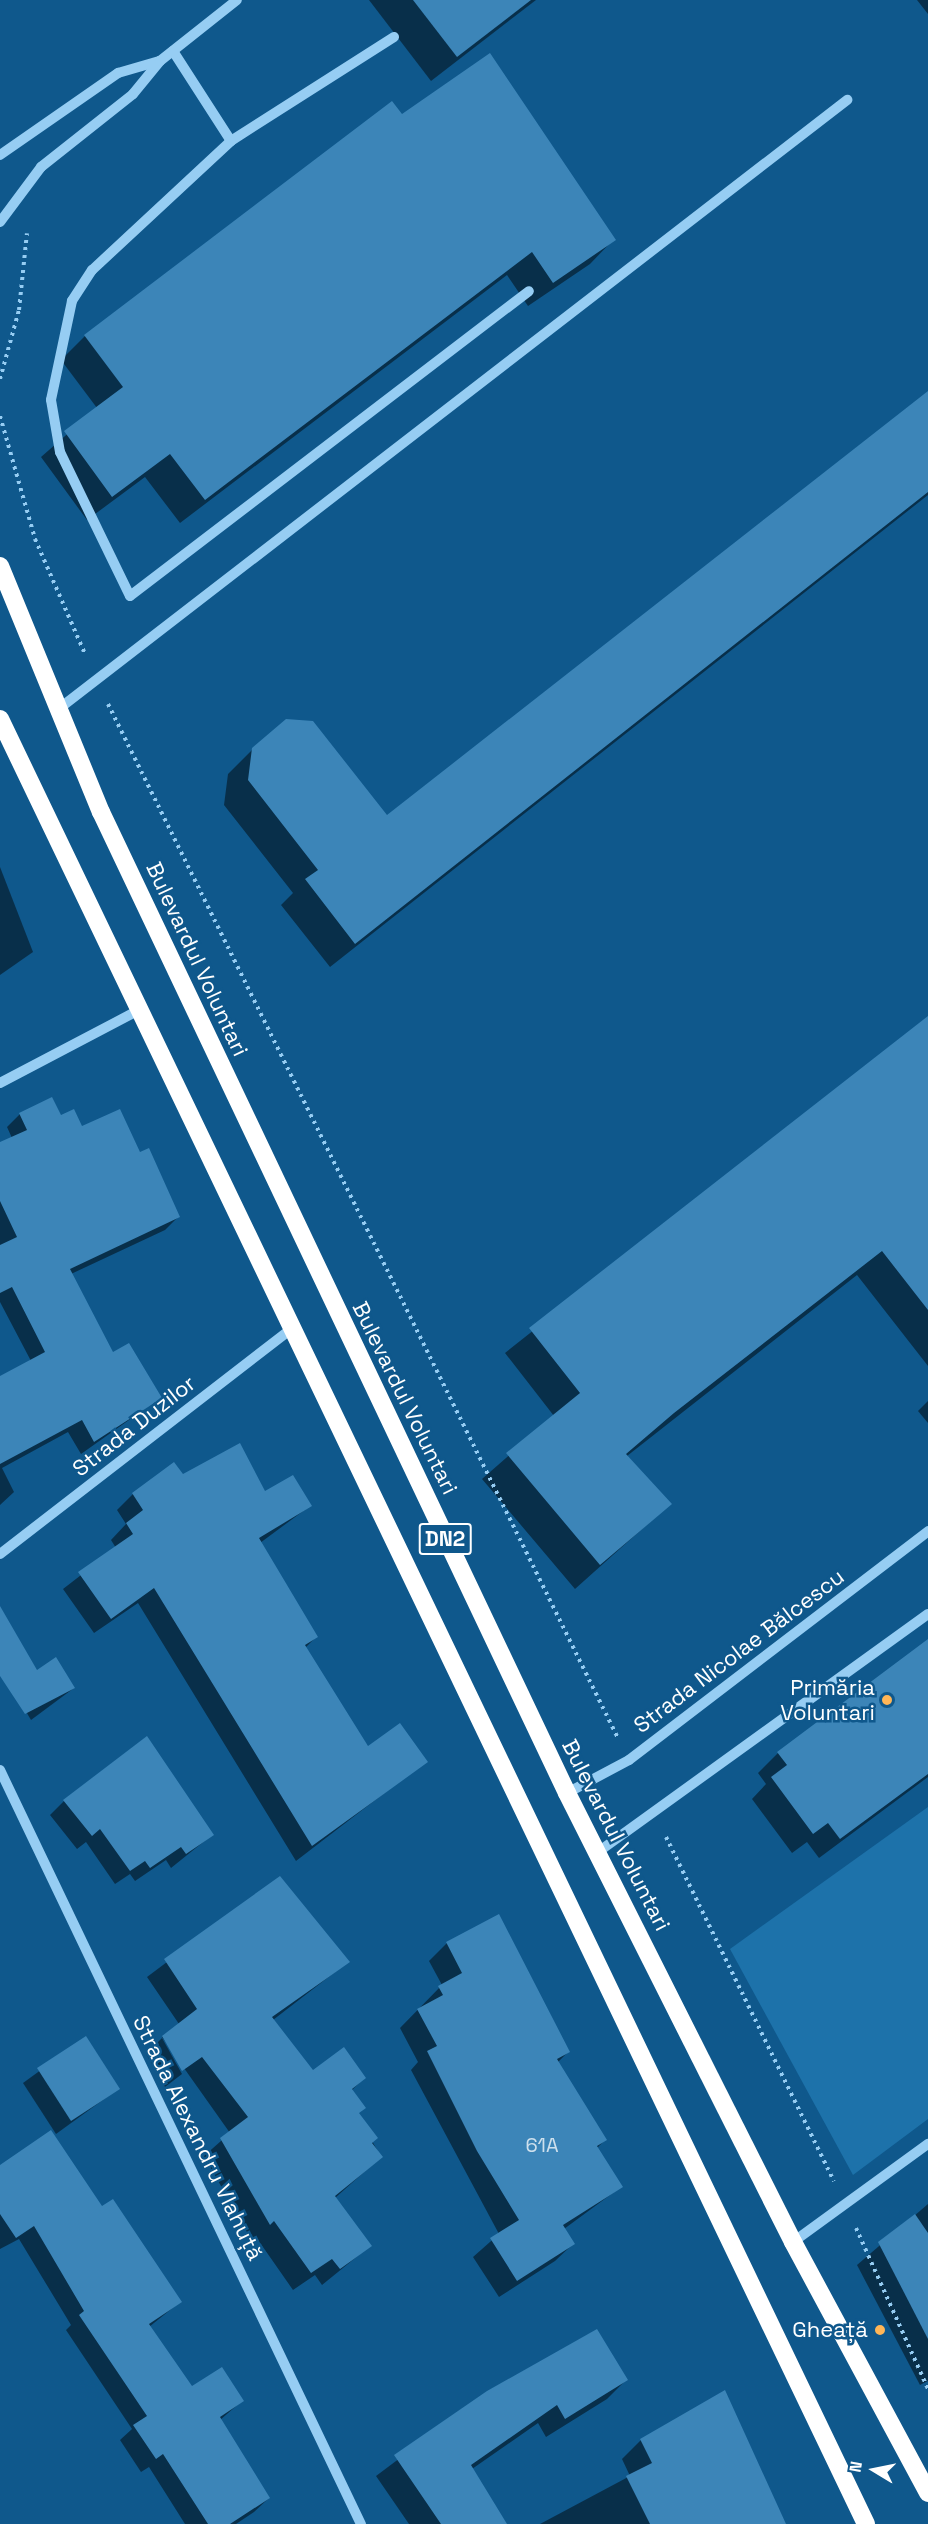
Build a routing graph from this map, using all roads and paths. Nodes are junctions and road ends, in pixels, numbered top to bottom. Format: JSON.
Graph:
{"nodes":[{"id":1,"x":237,"y":0,"type":"edge"},
{"id":2,"x":394,"y":37,"type":"dead end"},
{"id":3,"x":173,"y":51,"type":"junction"},
{"id":4,"x":160,"y":61,"type":"junction"},
{"id":5,"x":847,"y":100,"type":"dead end"},
{"id":6,"x":231,"y":141,"type":"junction"},
{"id":7,"x":0,"y":155,"type":"edge"},
{"id":8,"x":19,"y":193,"type":"junction"},
{"id":9,"x":0,"y":222,"type":"edge"},
{"id":10,"x":529,"y":291,"type":"dead end"},
{"id":11,"x":0,"y":379,"type":"edge"},
{"id":12,"x":0,"y":416,"type":"edge"},
{"id":13,"x":0,"y":566,"type":"edge"},
{"id":14,"x":96,"y":680,"type":"junction"},
{"id":15,"x":56,"y":711,"type":"junction"},
{"id":16,"x":0,"y":719,"type":"edge"},
{"id":17,"x":139,"y":1010,"type":"junction"},
{"id":18,"x":0,"y":1083,"type":"edge"},
{"id":19,"x":291,"y":1329,"type":"junction"},
{"id":20,"x":928,"y":1531,"type":"edge"},
{"id":21,"x":0,"y":1554,"type":"edge"},
{"id":22,"x":928,"y":1614,"type":"edge"},
{"id":23,"x":629,"y":1760,"type":"junction"},
{"id":24,"x":0,"y":1770,"type":"edge"},
{"id":25,"x":567,"y":1793,"type":"junction"},
{"id":26,"x":653,"y":1810,"type":"junction"},
{"id":27,"x":598,"y":1852,"type":"junction"},
{"id":28,"x":928,"y":2144,"type":"edge"},
{"id":29,"x":846,"y":2205,"type":"junction"},
{"id":30,"x":793,"y":2242,"type":"junction"},
{"id":31,"x":928,"y":2389,"type":"edge"},
{"id":32,"x":928,"y":2493,"type":"edge"},
{"id":33,"x":361,"y":2524,"type":"edge"},
{"id":34,"x":866,"y":2524,"type":"edge"}],
"edges":[{"from":1,"to":3,"type":"street"},
{"from":2,"to":6,"type":"street"},
{"from":3,"to":4,"type":"street"},
{"from":3,"to":6,"type":"street"},
{"from":4,"to":7,"type":"street"},
{"from":4,"to":8,"type":"street"},
{"from":5,"to":14,"type":"street"},
{"from":6,"to":10,"type":"street"},
{"from":8,"to":9,"type":"street"},
{"from":8,"to":11,"type":"path"},
{"from":12,"to":14,"type":"path"},
{"from":13,"to":15,"type":"highway","name":"Bulevardul Voluntari","number":"DN2"},
{"from":14,"to":15,"type":"street"},
{"from":14,"to":23,"type":"path"},
{"from":15,"to":25,"type":"highway","name":"Bulevardul Voluntari","number":"DN2"},
{"from":16,"to":17,"type":"highway","number":"DN2"},
{"from":17,"to":18,"type":"street"},
{"from":17,"to":19,"type":"highway","number":"DN2"},
{"from":19,"to":21,"type":"street","name":"Strada Duzilor"},
{"from":19,"to":34,"type":"highway","number":"DN2"},
{"from":20,"to":23,"type":"street","name":"Strada Nicolae Bălcescu"},
{"from":22,"to":26,"type":"street"},
{"from":23,"to":25,"type":"street","name":"Strada Nicolae Bălcescu"},
{"from":24,"to":33,"type":"street","name":"Strada Alexandru Vlahuță"},
{"from":25,"to":27,"type":"highway","name":"Bulevardul Voluntari","number":"DN2"},
{"from":26,"to":27,"type":"street"},
{"from":26,"to":29,"type":"path"},
{"from":27,"to":30,"type":"highway","name":"Bulevardul Voluntari","number":"DN2"},
{"from":28,"to":29,"type":"street"},
{"from":29,"to":30,"type":"street"},
{"from":29,"to":31,"type":"path"},
{"from":30,"to":32,"type":"highway","name":"Bulevardul Voluntari","number":"DN2"}]}
